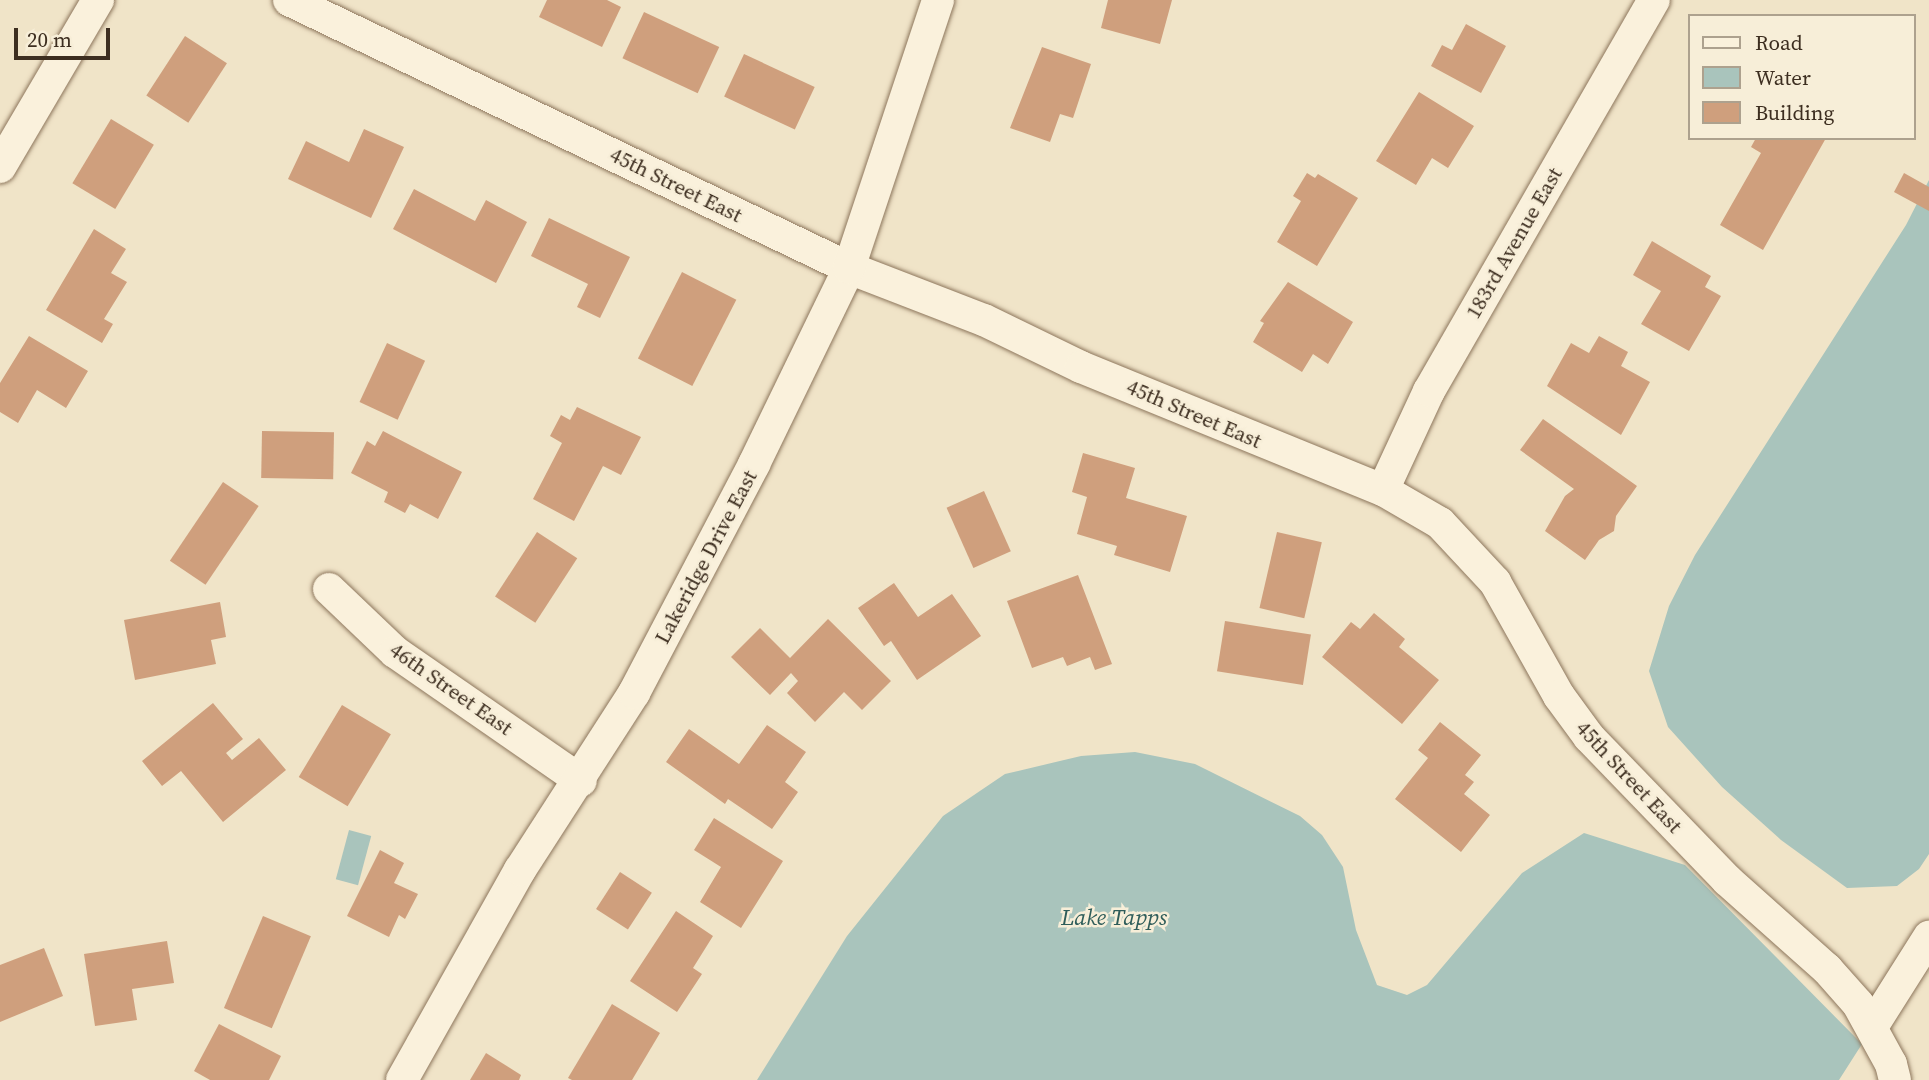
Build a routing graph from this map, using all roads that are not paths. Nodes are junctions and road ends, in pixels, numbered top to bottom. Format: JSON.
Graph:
{"nodes":[{"id":1,"x":98,"y":0,"type":"edge"},
{"id":2,"x":289,"y":0,"type":"edge"},
{"id":3,"x":938,"y":0,"type":"edge"},
{"id":4,"x":1654,"y":0,"type":"edge"},
{"id":5,"x":0,"y":167,"type":"edge"},
{"id":6,"x":849,"y":268,"type":"junction"},
{"id":7,"x":1383,"y":490,"type":"junction"},
{"id":8,"x":328,"y":589,"type":"dead end"},
{"id":9,"x":581,"y":780,"type":"junction"},
{"id":10,"x":1929,"y":937,"type":"edge"},
{"id":11,"x":1872,"y":1027,"type":"junction"},
{"id":12,"x":402,"y":1080,"type":"edge"},
{"id":13,"x":1895,"y":1080,"type":"edge"}],
"edges":[{"from":1,"to":5,"type":"street"},
{"from":2,"to":6,"type":"street","name":"45th Street East"},
{"from":3,"to":6,"type":"street","name":"Lakeridge Drive East"},
{"from":4,"to":7,"type":"street","name":"183rd Avenue East"},
{"from":6,"to":7,"type":"street","name":"45th Street East"},
{"from":6,"to":9,"type":"street","name":"Lakeridge Drive East"},
{"from":7,"to":11,"type":"street","name":"45th Street East"},
{"from":8,"to":9,"type":"street","name":"46th Street East"},
{"from":9,"to":12,"type":"street","name":"Lakeridge Drive East"},
{"from":10,"to":11,"type":"street"},
{"from":11,"to":13,"type":"street","name":"45th Street East"}]}
